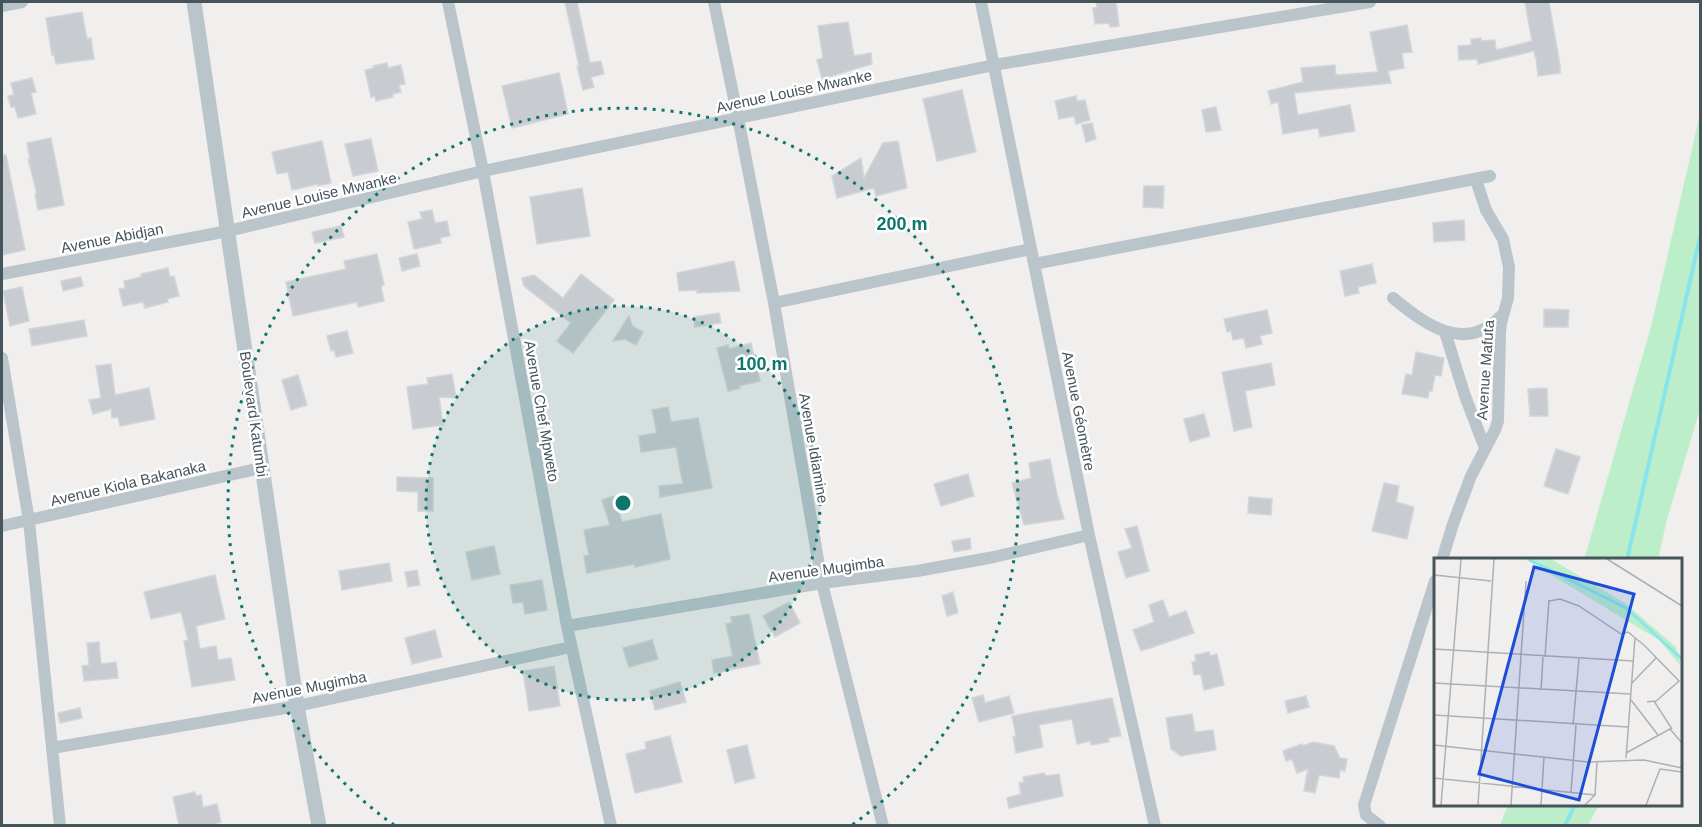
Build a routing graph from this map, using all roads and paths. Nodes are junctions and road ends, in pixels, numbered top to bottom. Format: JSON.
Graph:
{"nodes":[{"id":1,"x":22,"y":2,"type":"edge"},
{"id":2,"x":194,"y":2,"type":"edge"},
{"id":3,"x":448,"y":2,"type":"edge"},
{"id":4,"x":714,"y":2,"type":"edge"},
{"id":5,"x":981,"y":2,"type":"edge"},
{"id":6,"x":1370,"y":2,"type":"edge"},
{"id":7,"x":2,"y":6,"type":"edge"},
{"id":8,"x":994,"y":65,"type":"junction"},
{"id":9,"x":738,"y":118,"type":"junction"},
{"id":10,"x":483,"y":171,"type":"junction"},
{"id":11,"x":1490,"y":176,"type":"dead end"},
{"id":12,"x":1476,"y":180,"type":"junction"},
{"id":13,"x":228,"y":231,"type":"junction"},
{"id":14,"x":1031,"y":249,"type":"junction"},
{"id":15,"x":1034,"y":264,"type":"junction"},
{"id":16,"x":2,"y":274,"type":"edge"},
{"id":17,"x":1393,"y":298,"type":"dead end"},
{"id":18,"x":774,"y":303,"type":"junction"},
{"id":19,"x":1504,"y":312,"type":"junction"},
{"id":20,"x":1445,"y":332,"type":"junction"},
{"id":21,"x":2,"y":358,"type":"edge"},
{"id":22,"x":1485,"y":448,"type":"junction"},
{"id":23,"x":261,"y":468,"type":"junction"},
{"id":24,"x":29,"y":521,"type":"junction"},
{"id":25,"x":2,"y":526,"type":"edge"},
{"id":26,"x":1089,"y":535,"type":"junction"},
{"id":27,"x":1443,"y":558,"type":"edge"},
{"id":28,"x":822,"y":583,"type":"junction"},
{"id":29,"x":1434,"y":584,"type":"edge"},
{"id":30,"x":567,"y":626,"type":"junction"},
{"id":31,"x":571,"y":647,"type":"junction"},
{"id":32,"x":297,"y":706,"type":"junction"},
{"id":33,"x":52,"y":748,"type":"junction"},
{"id":34,"x":60,"y":825,"type":"edge"},
{"id":35,"x":319,"y":825,"type":"edge"},
{"id":36,"x":611,"y":825,"type":"edge"},
{"id":37,"x":883,"y":825,"type":"edge"},
{"id":38,"x":1155,"y":825,"type":"edge"},
{"id":39,"x":1380,"y":825,"type":"edge"}],
"edges":[{"from":1,"to":7,"type":"street"},
{"from":2,"to":13,"type":"street","name":"Boulevard Katumbi"},
{"from":3,"to":10,"type":"street","name":"Avenue Chef Mpweto"},
{"from":4,"to":9,"type":"street","name":"Avenue Idiamine"},
{"from":5,"to":8,"type":"street","name":"Avenue Géomètre"},
{"from":6,"to":8,"type":"street","name":"Avenue Louise Mwanke"},
{"from":8,"to":9,"type":"street","name":"Avenue Louise Mwanke"},
{"from":8,"to":14,"type":"street","name":"Avenue Géomètre"},
{"from":9,"to":10,"type":"street","name":"Avenue Louise Mwanke"},
{"from":9,"to":18,"type":"street","name":"Avenue Idiamine"},
{"from":10,"to":13,"type":"street","name":"Avenue Louise Mwanke"},
{"from":10,"to":30,"type":"street","name":"Avenue Chef Mpweto"},
{"from":11,"to":12,"type":"street"},
{"from":12,"to":15,"type":"street"},
{"from":12,"to":19,"type":"street","name":"Avenue Mafuta"},
{"from":13,"to":16,"type":"street","name":"Avenue Abidjan"},
{"from":13,"to":23,"type":"street","name":"Boulevard Katumbi"},
{"from":14,"to":15,"type":"street","name":"Avenue Géomètre"},
{"from":14,"to":18,"type":"street"},
{"from":15,"to":26,"type":"street","name":"Avenue Géomètre"},
{"from":17,"to":20,"type":"street"},
{"from":18,"to":28,"type":"street","name":"Avenue Idiamine"},
{"from":19,"to":20,"type":"street"},
{"from":19,"to":22,"type":"street","name":"Avenue Mafuta"},
{"from":20,"to":22,"type":"street"},
{"from":21,"to":24,"type":"street"},
{"from":22,"to":27,"type":"street","name":"Avenue Mafuta"},
{"from":23,"to":24,"type":"street","name":"Avenue Kiola Bakanaka"},
{"from":23,"to":32,"type":"street","name":"Boulevard Katumbi"},
{"from":24,"to":25,"type":"street","name":"Avenue Kiola Bakanaka"},
{"from":24,"to":33,"type":"street"},
{"from":26,"to":28,"type":"street","name":"Avenue Mugimba"},
{"from":26,"to":38,"type":"street","name":"Avenue Géomètre"},
{"from":28,"to":30,"type":"street","name":"Avenue Mugimba"},
{"from":28,"to":37,"type":"street","name":"Avenue Idiamine"},
{"from":29,"to":39,"type":"street"},
{"from":30,"to":31,"type":"street","name":"Avenue Chef Mpweto"},
{"from":31,"to":32,"type":"street","name":"Avenue Mugimba"},
{"from":31,"to":36,"type":"street","name":"Avenue Chef Mpweto"},
{"from":32,"to":33,"type":"street","name":"Avenue Mugimba"},
{"from":32,"to":35,"type":"street","name":"Boulevard Katumbi"},
{"from":33,"to":34,"type":"street"}]}
